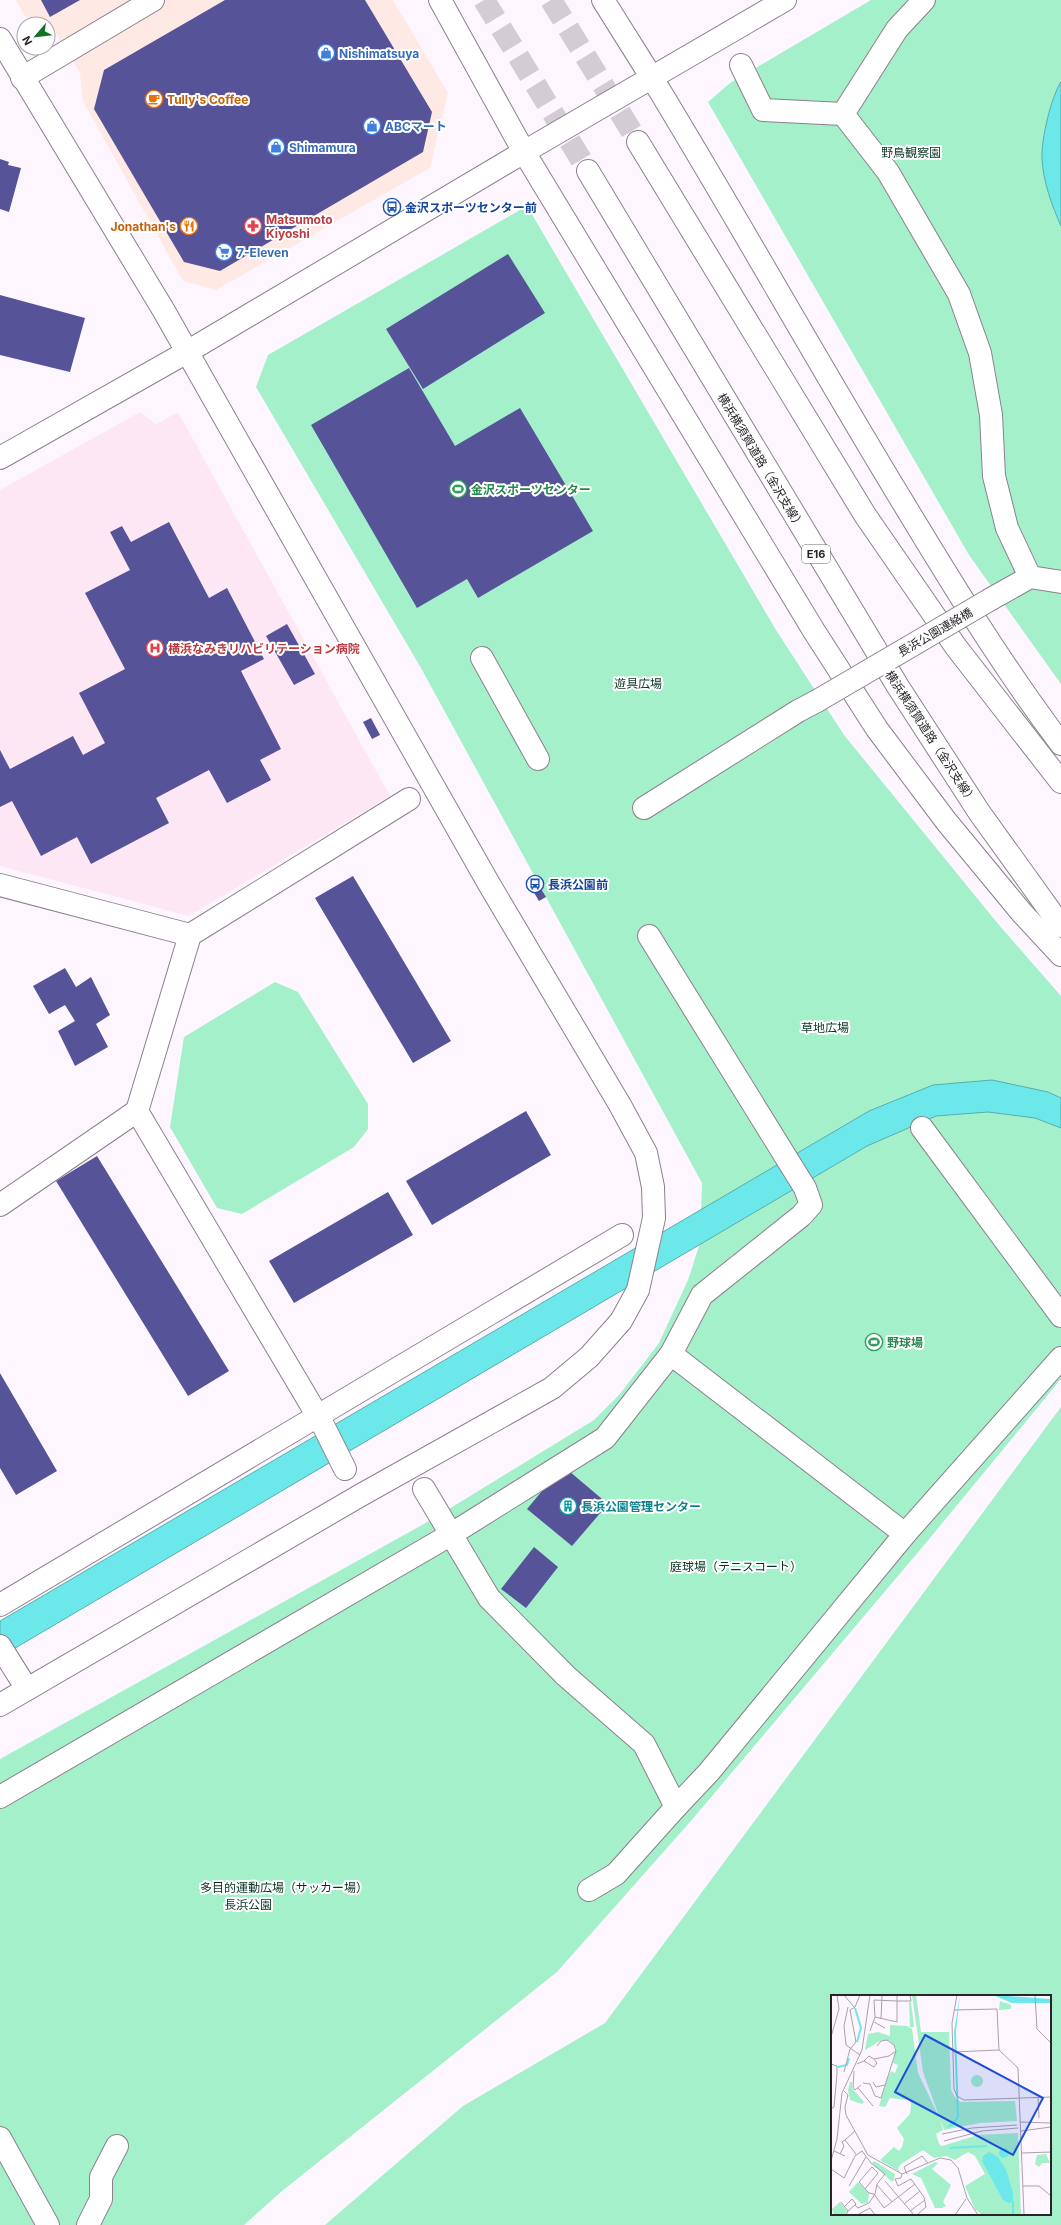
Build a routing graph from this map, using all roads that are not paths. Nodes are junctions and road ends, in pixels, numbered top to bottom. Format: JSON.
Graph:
{"nodes":[{"id":1,"x":153,"y":0,"type":"edge"},
{"id":2,"x":440,"y":0,"type":"edge"},
{"id":3,"x":603,"y":0,"type":"edge"},
{"id":4,"x":785,"y":0,"type":"edge"},
{"id":5,"x":924,"y":0,"type":"edge"},
{"id":6,"x":0,"y":39,"type":"edge"},
{"id":7,"x":741,"y":65,"type":"dead end"},
{"id":8,"x":22,"y":78,"type":"junction"},
{"id":9,"x":652,"y":78,"type":"junction"},
{"id":10,"x":843,"y":114,"type":"junction"},
{"id":11,"x":638,"y":142,"type":"tunnel mouth"},
{"id":12,"x":524,"y":152,"type":"junction"},
{"id":13,"x":588,"y":171,"type":"tunnel mouth"},
{"id":14,"x":187,"y":352,"type":"junction"},
{"id":15,"x":0,"y":458,"type":"edge"},
{"id":16,"x":1030,"y":577,"type":"junction"},
{"id":17,"x":1061,"y":582,"type":"edge"},
{"id":18,"x":482,"y":658,"type":"dead end"},
{"id":19,"x":1061,"y":744,"type":"edge"},
{"id":20,"x":538,"y":759,"type":"dead end"},
{"id":21,"x":1061,"y":782,"type":"edge"},
{"id":22,"x":409,"y":799,"type":"dead end"},
{"id":23,"x":644,"y":808,"type":"dead end"},
{"id":24,"x":0,"y":885,"type":"edge"},
{"id":25,"x":1061,"y":926,"type":"edge"},
{"id":26,"x":190,"y":935,"type":"junction"},
{"id":27,"x":649,"y":936,"type":"dead end"},
{"id":28,"x":1061,"y":955,"type":"edge"},
{"id":29,"x":137,"y":1111,"type":"junction"},
{"id":30,"x":922,"y":1128,"type":"dead end"},
{"id":31,"x":0,"y":1205,"type":"edge"},
{"id":32,"x":622,"y":1234,"type":"dead end"},
{"id":33,"x":1061,"y":1316,"type":"edge"},
{"id":34,"x":671,"y":1354,"type":"junction"},
{"id":35,"x":1061,"y":1358,"type":"edge"},
{"id":36,"x":320,"y":1421,"type":"junction"},
{"id":37,"x":345,"y":1469,"type":"dead end"},
{"id":38,"x":424,"y":1490,"type":"dead end"},
{"id":39,"x":905,"y":1534,"type":"junction"},
{"id":40,"x":450,"y":1535,"type":"junction"},
{"id":41,"x":0,"y":1605,"type":"edge"},
{"id":42,"x":2,"y":1650,"type":"edge"},
{"id":43,"x":27,"y":1689,"type":"junction"},
{"id":44,"x":0,"y":1705,"type":"edge"},
{"id":45,"x":0,"y":1797,"type":"edge"},
{"id":46,"x":676,"y":1807,"type":"junction"},
{"id":47,"x":589,"y":1890,"type":"dead end"},
{"id":48,"x":0,"y":2138,"type":"edge"},
{"id":49,"x":117,"y":2146,"type":"dead end"},
{"id":50,"x":48,"y":2225,"type":"edge"},
{"id":51,"x":88,"y":2225,"type":"edge"}],
"edges":[{"from":1,"to":8,"type":"main road"},
{"from":2,"to":12,"type":"main road"},
{"from":3,"to":9,"type":"main road"},
{"from":4,"to":9,"type":"main road"},
{"from":5,"to":10,"type":"main road"},
{"from":6,"to":8,"type":"main road"},
{"from":7,"to":10,"type":"main road"},
{"from":8,"to":14,"type":"main road"},
{"from":9,"to":12,"type":"main road"},
{"from":9,"to":19,"type":"main road"},
{"from":10,"to":16,"type":"main road"},
{"from":11,"to":21,"type":"main road"},
{"from":12,"to":14,"type":"main road"},
{"from":12,"to":28,"type":"main road"},
{"from":13,"to":25,"type":"main road","name":"横浜横須賀道路（金沢支線）","number":"E16"},
{"from":14,"to":15,"type":"main road"},
{"from":14,"to":43,"type":"main road"},
{"from":16,"to":17,"type":"main road"},
{"from":16,"to":23,"type":"main road","name":"長浜公園連絡橋","bridge":true},
{"from":18,"to":20,"type":"main road"},
{"from":22,"to":26,"type":"main road"},
{"from":24,"to":26,"type":"main road"},
{"from":26,"to":29,"type":"main road"},
{"from":27,"to":34,"type":"main road"},
{"from":29,"to":31,"type":"main road"},
{"from":29,"to":36,"type":"main road"},
{"from":30,"to":33,"type":"main road"},
{"from":32,"to":36,"type":"main road"},
{"from":34,"to":39,"type":"main road"},
{"from":34,"to":40,"type":"main road"},
{"from":35,"to":39,"type":"main road"},
{"from":36,"to":37,"type":"main road"},
{"from":36,"to":41,"type":"main road"},
{"from":38,"to":40,"type":"main road"},
{"from":39,"to":46,"type":"main road"},
{"from":40,"to":45,"type":"main road"},
{"from":40,"to":46,"type":"main road"},
{"from":42,"to":43,"type":"main road"},
{"from":43,"to":44,"type":"main road"},
{"from":46,"to":47,"type":"main road"},
{"from":48,"to":50,"type":"main road"},
{"from":49,"to":51,"type":"main road"}]}
